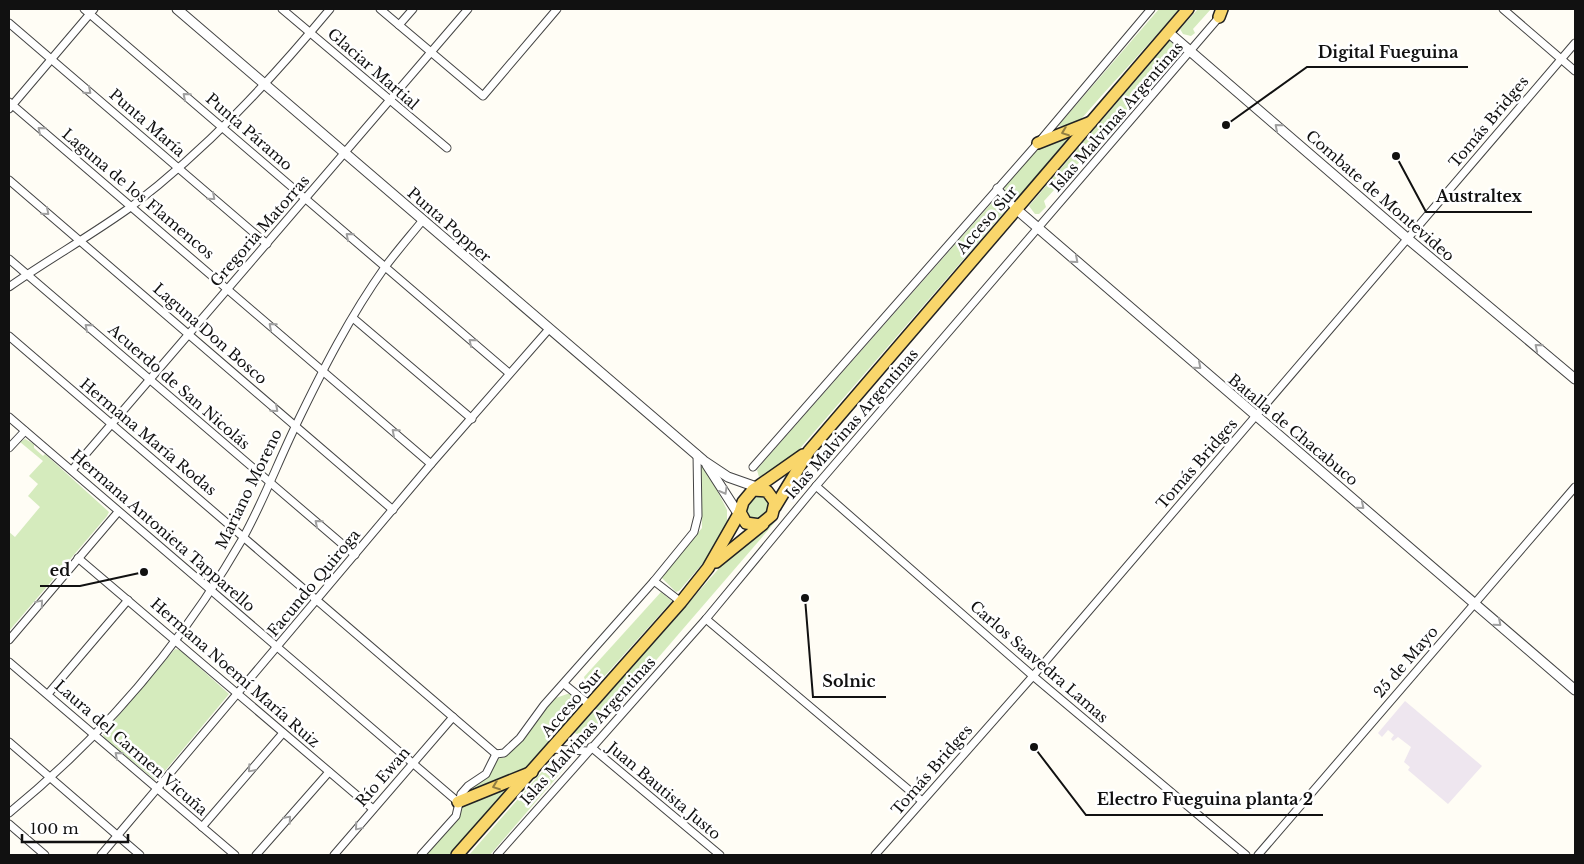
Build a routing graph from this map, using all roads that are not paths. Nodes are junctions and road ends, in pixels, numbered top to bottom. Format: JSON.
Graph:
{"nodes":[{"id":1,"x":84,"y":9,"type":"edge"},
{"id":2,"x":177,"y":9,"type":"edge"},
{"id":3,"x":282,"y":9,"type":"edge"},
{"id":4,"x":330,"y":9,"type":"edge"},
{"id":5,"x":380,"y":9,"type":"edge"},
{"id":6,"x":413,"y":9,"type":"edge"},
{"id":7,"x":468,"y":9,"type":"edge"},
{"id":8,"x":557,"y":9,"type":"edge"},
{"id":9,"x":1151,"y":9,"type":"edge"},
{"id":10,"x":1188,"y":9,"type":"edge"},
{"id":11,"x":1503,"y":9,"type":"edge"},
{"id":12,"x":92,"y":11,"type":"edge"},
{"id":13,"x":1222,"y":11,"type":"edge"},
{"id":14,"x":9,"y":23,"type":"edge"},
{"id":15,"x":399,"y":25,"type":"junction"},
{"id":16,"x":1168,"y":32,"type":"junction"},
{"id":17,"x":310,"y":33,"type":"junction"},
{"id":18,"x":1575,"y":43,"type":"edge"},
{"id":19,"x":431,"y":52,"type":"junction"},
{"id":20,"x":1191,"y":52,"type":"junction"},
{"id":21,"x":1561,"y":59,"type":"junction"},
{"id":22,"x":51,"y":60,"type":"junction"},
{"id":23,"x":1575,"y":71,"type":"edge"},
{"id":24,"x":265,"y":84,"type":"junction"},
{"id":25,"x":389,"y":101,"type":"junction"},
{"id":26,"x":10,"y":105,"type":"edge"},
{"id":27,"x":1092,"y":121,"type":"junction"},
{"id":28,"x":224,"y":128,"type":"junction"},
{"id":29,"x":1038,"y":143,"type":"junction"},
{"id":30,"x":447,"y":148,"type":"dead end"},
{"id":31,"x":345,"y":153,"type":"junction"},
{"id":32,"x":178,"y":168,"type":"junction"},
{"id":33,"x":9,"y":180,"type":"edge"},
{"id":34,"x":996,"y":188,"type":"junction"},
{"id":35,"x":306,"y":199,"type":"junction"},
{"id":36,"x":131,"y":206,"type":"junction"},
{"id":37,"x":1016,"y":208,"type":"junction"},
{"id":38,"x":423,"y":220,"type":"junction"},
{"id":39,"x":1038,"y":228,"type":"junction"},
{"id":40,"x":1408,"y":239,"type":"junction"},
{"id":41,"x":79,"y":240,"type":"junction"},
{"id":42,"x":266,"y":244,"type":"junction"},
{"id":43,"x":9,"y":259,"type":"edge"},
{"id":44,"x":385,"y":268,"type":"junction"},
{"id":45,"x":27,"y":274,"type":"junction"},
{"id":46,"x":9,"y":287,"type":"edge"},
{"id":47,"x":229,"y":288,"type":"junction"},
{"id":48,"x":353,"y":318,"type":"junction"},
{"id":49,"x":549,"y":329,"type":"junction"},
{"id":50,"x":189,"y":334,"type":"junction"},
{"id":51,"x":9,"y":336,"type":"edge"},
{"id":52,"x":323,"y":370,"type":"junction"},
{"id":53,"x":509,"y":373,"type":"junction"},
{"id":54,"x":1575,"y":379,"type":"edge"},
{"id":55,"x":150,"y":380,"type":"junction"},
{"id":56,"x":1255,"y":416,"type":"junction"},
{"id":57,"x":9,"y":417,"type":"edge"},
{"id":58,"x":472,"y":419,"type":"junction"},
{"id":59,"x":111,"y":424,"type":"junction"},
{"id":60,"x":295,"y":426,"type":"junction"},
{"id":61,"x":25,"y":431,"type":"junction"},
{"id":62,"x":9,"y":448,"type":"edge"},
{"id":63,"x":809,"y":452,"type":"junction"},
{"id":64,"x":697,"y":454,"type":"junction"},
{"id":65,"x":704,"y":461,"type":"junction"},
{"id":66,"x":432,"y":464,"type":"junction"},
{"id":67,"x":789,"y":466,"type":"junction"},
{"id":68,"x":753,"y":467,"type":"dead end"},
{"id":69,"x":72,"y":470,"type":"junction"},
{"id":70,"x":728,"y":477,"type":"junction"},
{"id":71,"x":270,"y":482,"type":"junction"},
{"id":72,"x":816,"y":486,"type":"junction"},
{"id":73,"x":1575,"y":487,"type":"edge"},
{"id":74,"x":758,"y":489,"type":"junction"},
{"id":75,"x":775,"y":507,"type":"junction"},
{"id":76,"x":393,"y":510,"type":"junction"},
{"id":77,"x":118,"y":512,"type":"junction"},
{"id":78,"x":740,"y":516,"type":"junction"},
{"id":79,"x":765,"y":523,"type":"junction"},
{"id":80,"x":243,"y":537,"type":"junction"},
{"id":81,"x":355,"y":555,"type":"junction"},
{"id":82,"x":78,"y":558,"type":"junction"},
{"id":83,"x":708,"y":568,"type":"junction"},
{"id":84,"x":654,"y":581,"type":"junction"},
{"id":85,"x":210,"y":590,"type":"junction"},
{"id":86,"x":128,"y":600,"type":"junction"},
{"id":87,"x":317,"y":600,"type":"junction"},
{"id":88,"x":681,"y":602,"type":"junction"},
{"id":89,"x":1476,"y":603,"type":"junction"},
{"id":90,"x":706,"y":619,"type":"junction"},
{"id":91,"x":9,"y":640,"type":"edge"},
{"id":92,"x":175,"y":640,"type":"junction"},
{"id":93,"x":278,"y":648,"type":"junction"},
{"id":94,"x":9,"y":662,"type":"edge"},
{"id":95,"x":1033,"y":676,"type":"junction"},
{"id":96,"x":564,"y":684,"type":"junction"},
{"id":97,"x":1575,"y":690,"type":"edge"},
{"id":98,"x":48,"y":694,"type":"junction"},
{"id":99,"x":237,"y":694,"type":"junction"},
{"id":100,"x":590,"y":705,"type":"junction"},
{"id":101,"x":453,"y":717,"type":"junction"},
{"id":102,"x":282,"y":732,"type":"junction"},
{"id":103,"x":94,"y":735,"type":"junction"},
{"id":104,"x":9,"y":742,"type":"edge"},
{"id":105,"x":552,"y":749,"type":"junction"},
{"id":106,"x":589,"y":749,"type":"junction"},
{"id":107,"x":496,"y":754,"type":"junction"},
{"id":108,"x":412,"y":764,"type":"junction"},
{"id":109,"x":534,"y":771,"type":"junction"},
{"id":110,"x":329,"y":772,"type":"junction"},
{"id":111,"x":51,"y":778,"type":"junction"},
{"id":112,"x":156,"y":788,"type":"junction"},
{"id":113,"x":922,"y":801,"type":"junction"},
{"id":114,"x":458,"y":802,"type":"junction"},
{"id":115,"x":373,"y":810,"type":"junction"},
{"id":116,"x":9,"y":813,"type":"edge"},
{"id":117,"x":9,"y":824,"type":"edge"},
{"id":118,"x":202,"y":826,"type":"junction"},
{"id":119,"x":117,"y":836,"type":"junction"},
{"id":120,"x":45,"y":855,"type":"edge"},
{"id":121,"x":101,"y":855,"type":"edge"},
{"id":122,"x":140,"y":855,"type":"edge"},
{"id":123,"x":234,"y":855,"type":"edge"},
{"id":124,"x":256,"y":855,"type":"edge"},
{"id":125,"x":334,"y":855,"type":"edge"},
{"id":126,"x":422,"y":855,"type":"edge"},
{"id":127,"x":457,"y":855,"type":"edge"},
{"id":128,"x":497,"y":855,"type":"edge"},
{"id":129,"x":720,"y":855,"type":"edge"},
{"id":130,"x":876,"y":855,"type":"edge"},
{"id":131,"x":1246,"y":855,"type":"edge"},
{"id":132,"x":1258,"y":855,"type":"edge"}],
"edges":[{"from":1,"to":12,"type":"street","name":"Punta Páramo"},
{"from":2,"to":24,"type":"street","name":"Punta Popper"},
{"from":3,"to":17,"type":"street","name":"Glaciar Martial"},
{"from":4,"to":17,"type":"street"},
{"from":5,"to":15,"type":"street"},
{"from":6,"to":15,"type":"street"},
{"from":7,"to":19,"type":"street","name":"Gregoria Matorras"},
{"from":8,"to":19,"type":"street"},
{"from":9,"to":29,"type":"street"},
{"from":10,"to":16,"type":"main road","name":"Acceso Sur"},
{"from":11,"to":21,"type":"street"},
{"from":12,"to":22,"type":"street"},
{"from":28,"to":12,"type":"street","name":"Punta Páramo","one_way":true},
{"from":13,"to":20,"type":"street","name":"Islas Malvinas Argentinas"},
{"from":14,"to":22,"type":"street","name":"Punta María"},
{"from":15,"to":19,"type":"street"},
{"from":16,"to":20,"type":"street","name":"Combate de Montevideo"},
{"from":16,"to":27,"type":"main road","name":"Acceso Sur"},
{"from":17,"to":24,"type":"street"},
{"from":17,"to":25,"type":"street","name":"Glaciar Martial"},
{"from":18,"to":21,"type":"street","name":"Tomás Bridges"},
{"from":19,"to":25,"type":"street","name":"Gregoria Matorras"},
{"from":20,"to":39,"type":"street","name":"Islas Malvinas Argentinas"},
{"from":40,"to":20,"type":"street","name":"Combate de Montevideo","one_way":true},
{"from":21,"to":23,"type":"street"},
{"from":21,"to":40,"type":"street","name":"Tomás Bridges"},
{"from":22,"to":26,"type":"street"},
{"from":22,"to":32,"type":"street","name":"Punta María","one_way":true},
{"from":24,"to":28,"type":"street"},
{"from":24,"to":31,"type":"street","name":"Punta Popper"},
{"from":25,"to":30,"type":"street","name":"Glaciar Martial"},
{"from":25,"to":31,"type":"street","name":"Gregoria Matorras"},
{"from":36,"to":26,"type":"street","name":"Laguna de los Flamencos","one_way":true},
{"from":27,"to":29,"type":"main road","one_way":true},
{"from":27,"to":37,"type":"main road","name":"Acceso Sur"},
{"from":28,"to":32,"type":"street"},
{"from":28,"to":35,"type":"street","name":"Punta Páramo"},
{"from":29,"to":34,"type":"street"},
{"from":31,"to":35,"type":"street","name":"Gregoria Matorras"},
{"from":31,"to":38,"type":"street","name":"Punta Popper"},
{"from":32,"to":36,"type":"street"},
{"from":32,"to":42,"type":"street","name":"Punta María","one_way":true},
{"from":33,"to":41,"type":"street","name":"Laguna Don Bosco","one_way":true},
{"from":34,"to":37,"type":"street","name":"Batalla de Chacabuco"},
{"from":34,"to":68,"type":"street"},
{"from":35,"to":42,"type":"street","name":"Gregoria Matorras"},
{"from":44,"to":35,"type":"street","name":"Punta Páramo","one_way":true},
{"from":36,"to":41,"type":"street"},
{"from":36,"to":47,"type":"street","name":"Laguna de los Flamencos"},
{"from":37,"to":39,"type":"street","name":"Batalla de Chacabuco"},
{"from":37,"to":63,"type":"main road","name":"Acceso Sur"},
{"from":38,"to":44,"type":"street","name":"Mariano Moreno"},
{"from":38,"to":49,"type":"street","name":"Punta Popper"},
{"from":39,"to":56,"type":"street","name":"Batalla de Chacabuco","one_way":true},
{"from":39,"to":72,"type":"street","name":"Islas Malvinas Argentinas"},
{"from":54,"to":40,"type":"street","name":"Combate de Montevideo","one_way":true},
{"from":40,"to":56,"type":"street","name":"Tomás Bridges"},
{"from":41,"to":45,"type":"street"},
{"from":41,"to":50,"type":"street","name":"Laguna Don Bosco"},
{"from":42,"to":47,"type":"street","name":"Gregoria Matorras"},
{"from":43,"to":45,"type":"street","name":"Acuerdo de San Nicolás"},
{"from":44,"to":48,"type":"street","name":"Mariano Moreno"},
{"from":53,"to":44,"type":"street","name":"Punta Páramo","one_way":true},
{"from":45,"to":46,"type":"street"},
{"from":55,"to":45,"type":"street","name":"Acuerdo de San Nicolás","one_way":true},
{"from":47,"to":50,"type":"street","name":"Gregoria Matorras"},
{"from":52,"to":47,"type":"street","name":"Laguna de los Flamencos","one_way":true},
{"from":48,"to":52,"type":"street","name":"Mariano Moreno"},
{"from":48,"to":58,"type":"street"},
{"from":49,"to":53,"type":"street","name":"Facundo Quiroga"},
{"from":49,"to":64,"type":"street","name":"Punta Popper"},
{"from":50,"to":55,"type":"street","name":"Gregoria Matorras"},
{"from":50,"to":60,"type":"street","name":"Laguna Don Bosco","one_way":true},
{"from":51,"to":59,"type":"street","name":"Hermana María Rodas"},
{"from":52,"to":60,"type":"street","name":"Mariano Moreno"},
{"from":66,"to":52,"type":"street","name":"Laguna de los Flamencos","one_way":true},
{"from":53,"to":58,"type":"street","name":"Facundo Quiroga"},
{"from":55,"to":59,"type":"street","name":"Gregoria Matorras"},
{"from":55,"to":71,"type":"street","name":"Acuerdo de San Nicolás"},
{"from":56,"to":89,"type":"street","name":"Batalla de Chacabuco","one_way":true},
{"from":56,"to":95,"type":"street","name":"Tomás Bridges"},
{"from":57,"to":61,"type":"street","name":"Hermana Antonieta Tapparello"},
{"from":58,"to":66,"type":"street","name":"Facundo Quiroga"},
{"from":59,"to":69,"type":"street","name":"Gregoria Matorras"},
{"from":59,"to":80,"type":"street","name":"Hermana María Rodas"},
{"from":60,"to":71,"type":"street","name":"Mariano Moreno"},
{"from":60,"to":76,"type":"street","name":"Laguna Don Bosco"},
{"from":61,"to":62,"type":"street"},
{"from":61,"to":69,"type":"street","name":"Hermana Antonieta Tapparello"},
{"from":63,"to":67,"type":"main road","name":"Acceso Sur"},
{"from":63,"to":75,"type":"main road","name":"Acceso Sur"},
{"from":64,"to":65,"type":"street","name":"Punta Popper"},
{"from":64,"to":84,"type":"street"},
{"from":65,"to":70,"type":"street","name":"Punta Popper"},
{"from":65,"to":78,"type":"street","name":"Punta Popper","one_way":true},
{"from":66,"to":76,"type":"street","name":"Facundo Quiroga"},
{"from":67,"to":70,"type":"street"},
{"from":67,"to":74,"type":"main road","name":"Acceso Sur"},
{"from":69,"to":77,"type":"street","name":"Hermana Antonieta Tapparello"},
{"from":70,"to":74,"type":"street","name":"Punta Popper"},
{"from":71,"to":80,"type":"street","name":"Mariano Moreno"},
{"from":81,"to":71,"type":"street","name":"Acuerdo de San Nicolás","one_way":true},
{"from":72,"to":90,"type":"street","name":"Islas Malvinas Argentinas"},
{"from":72,"to":95,"type":"street","name":"Carlos Saavedra Lamas"},
{"from":73,"to":89,"type":"street","name":"25 de Mayo"},
{"from":74,"to":75,"type":"main road"},
{"from":74,"to":78,"type":"main road"},
{"from":75,"to":79,"type":"main road"},
{"from":76,"to":81,"type":"street","name":"Facundo Quiroga"},
{"from":77,"to":82,"type":"street"},
{"from":77,"to":85,"type":"street","name":"Hermana Antonieta Tapparello"},
{"from":78,"to":79,"type":"main road"},
{"from":78,"to":83,"type":"main road","name":"Acceso Sur"},
{"from":79,"to":83,"type":"main road","name":"Acceso Sur"},
{"from":80,"to":85,"type":"street","name":"Mariano Moreno"},
{"from":80,"to":87,"type":"street","name":"Hermana María Rodas"},
{"from":81,"to":87,"type":"street","name":"Facundo Quiroga"},
{"from":82,"to":86,"type":"street","name":"Hermana Noemí María Ruiz"},
{"from":91,"to":82,"type":"street","one_way":true},
{"from":83,"to":88,"type":"main road","name":"Acceso Sur"},
{"from":84,"to":88,"type":"street"},
{"from":84,"to":96,"type":"street"},
{"from":85,"to":92,"type":"street","name":"Mariano Moreno"},
{"from":85,"to":93,"type":"street","name":"Hermana Antonieta Tapparello"},
{"from":86,"to":92,"type":"street","name":"Hermana Noemí María Ruiz"},
{"from":86,"to":98,"type":"street"},
{"from":87,"to":93,"type":"street","name":"Facundo Quiroga"},
{"from":87,"to":101,"type":"street","name":"Hermana María Rodas"},
{"from":88,"to":100,"type":"main road","name":"Acceso Sur"},
{"from":89,"to":97,"type":"street","name":"Batalla de Chacabuco","one_way":true},
{"from":89,"to":132,"type":"street","name":"25 de Mayo"},
{"from":90,"to":106,"type":"street","name":"Islas Malvinas Argentinas"},
{"from":90,"to":113,"type":"street"},
{"from":92,"to":99,"type":"street","name":"Hermana Noemí María Ruiz"},
{"from":92,"to":103,"type":"street","name":"Mariano Moreno"},
{"from":93,"to":99,"type":"street","name":"Facundo Quiroga"},
{"from":93,"to":108,"type":"street","name":"Hermana Antonieta Tapparello"},
{"from":94,"to":98,"type":"street","name":"Laura del Carmen Vicuña"},
{"from":95,"to":113,"type":"street","name":"Tomás Bridges"},
{"from":95,"to":131,"type":"street","name":"Carlos Saavedra Lamas"},
{"from":96,"to":100,"type":"street"},
{"from":96,"to":107,"type":"street"},
{"from":98,"to":103,"type":"street","name":"Laura del Carmen Vicuña"},
{"from":99,"to":102,"type":"street","name":"Hermana Noemí María Ruiz"},
{"from":99,"to":112,"type":"street","name":"Facundo Quiroga"},
{"from":100,"to":105,"type":"main road","name":"Acceso Sur"},
{"from":101,"to":107,"type":"street","name":"Hermana María Rodas"},
{"from":101,"to":108,"type":"street","name":"Río Ewan"},
{"from":102,"to":110,"type":"street","name":"Hermana Noemí María Ruiz"},
{"from":102,"to":118,"type":"street","one_way":true},
{"from":103,"to":111,"type":"street","name":"Mariano Moreno"},
{"from":112,"to":103,"type":"street","name":"Laura del Carmen Vicuña","one_way":true},
{"from":104,"to":111,"type":"street"},
{"from":105,"to":106,"type":"street"},
{"from":105,"to":109,"type":"main road","name":"Acceso Sur"},
{"from":106,"to":128,"type":"street","name":"Islas Malvinas Argentinas"},
{"from":106,"to":129,"type":"street","name":"Juan Bautista Justo"},
{"from":107,"to":114,"type":"street"},
{"from":108,"to":114,"type":"street","name":"Hermana Antonieta Tapparello"},
{"from":108,"to":115,"type":"street","name":"Río Ewan"},
{"from":109,"to":114,"type":"main road","one_way":true},
{"from":109,"to":127,"type":"main road","name":"Acceso Sur"},
{"from":110,"to":115,"type":"street","name":"Hermana Noemí María Ruiz"},
{"from":124,"to":110,"type":"street","one_way":true},
{"from":111,"to":116,"type":"street","name":"Mariano Moreno"},
{"from":111,"to":119,"type":"street"},
{"from":112,"to":118,"type":"street","name":"Laura del Carmen Vicuña"},
{"from":112,"to":119,"type":"street","name":"Facundo Quiroga"},
{"from":113,"to":130,"type":"street","name":"Tomás Bridges"},
{"from":114,"to":126,"type":"street"},
{"from":115,"to":125,"type":"street","name":"Río Ewan","one_way":true},
{"from":117,"to":120,"type":"street"},
{"from":118,"to":123,"type":"street","name":"Laura del Carmen Vicuña"},
{"from":119,"to":121,"type":"street","name":"Facundo Quiroga"},
{"from":119,"to":122,"type":"street"}]}
